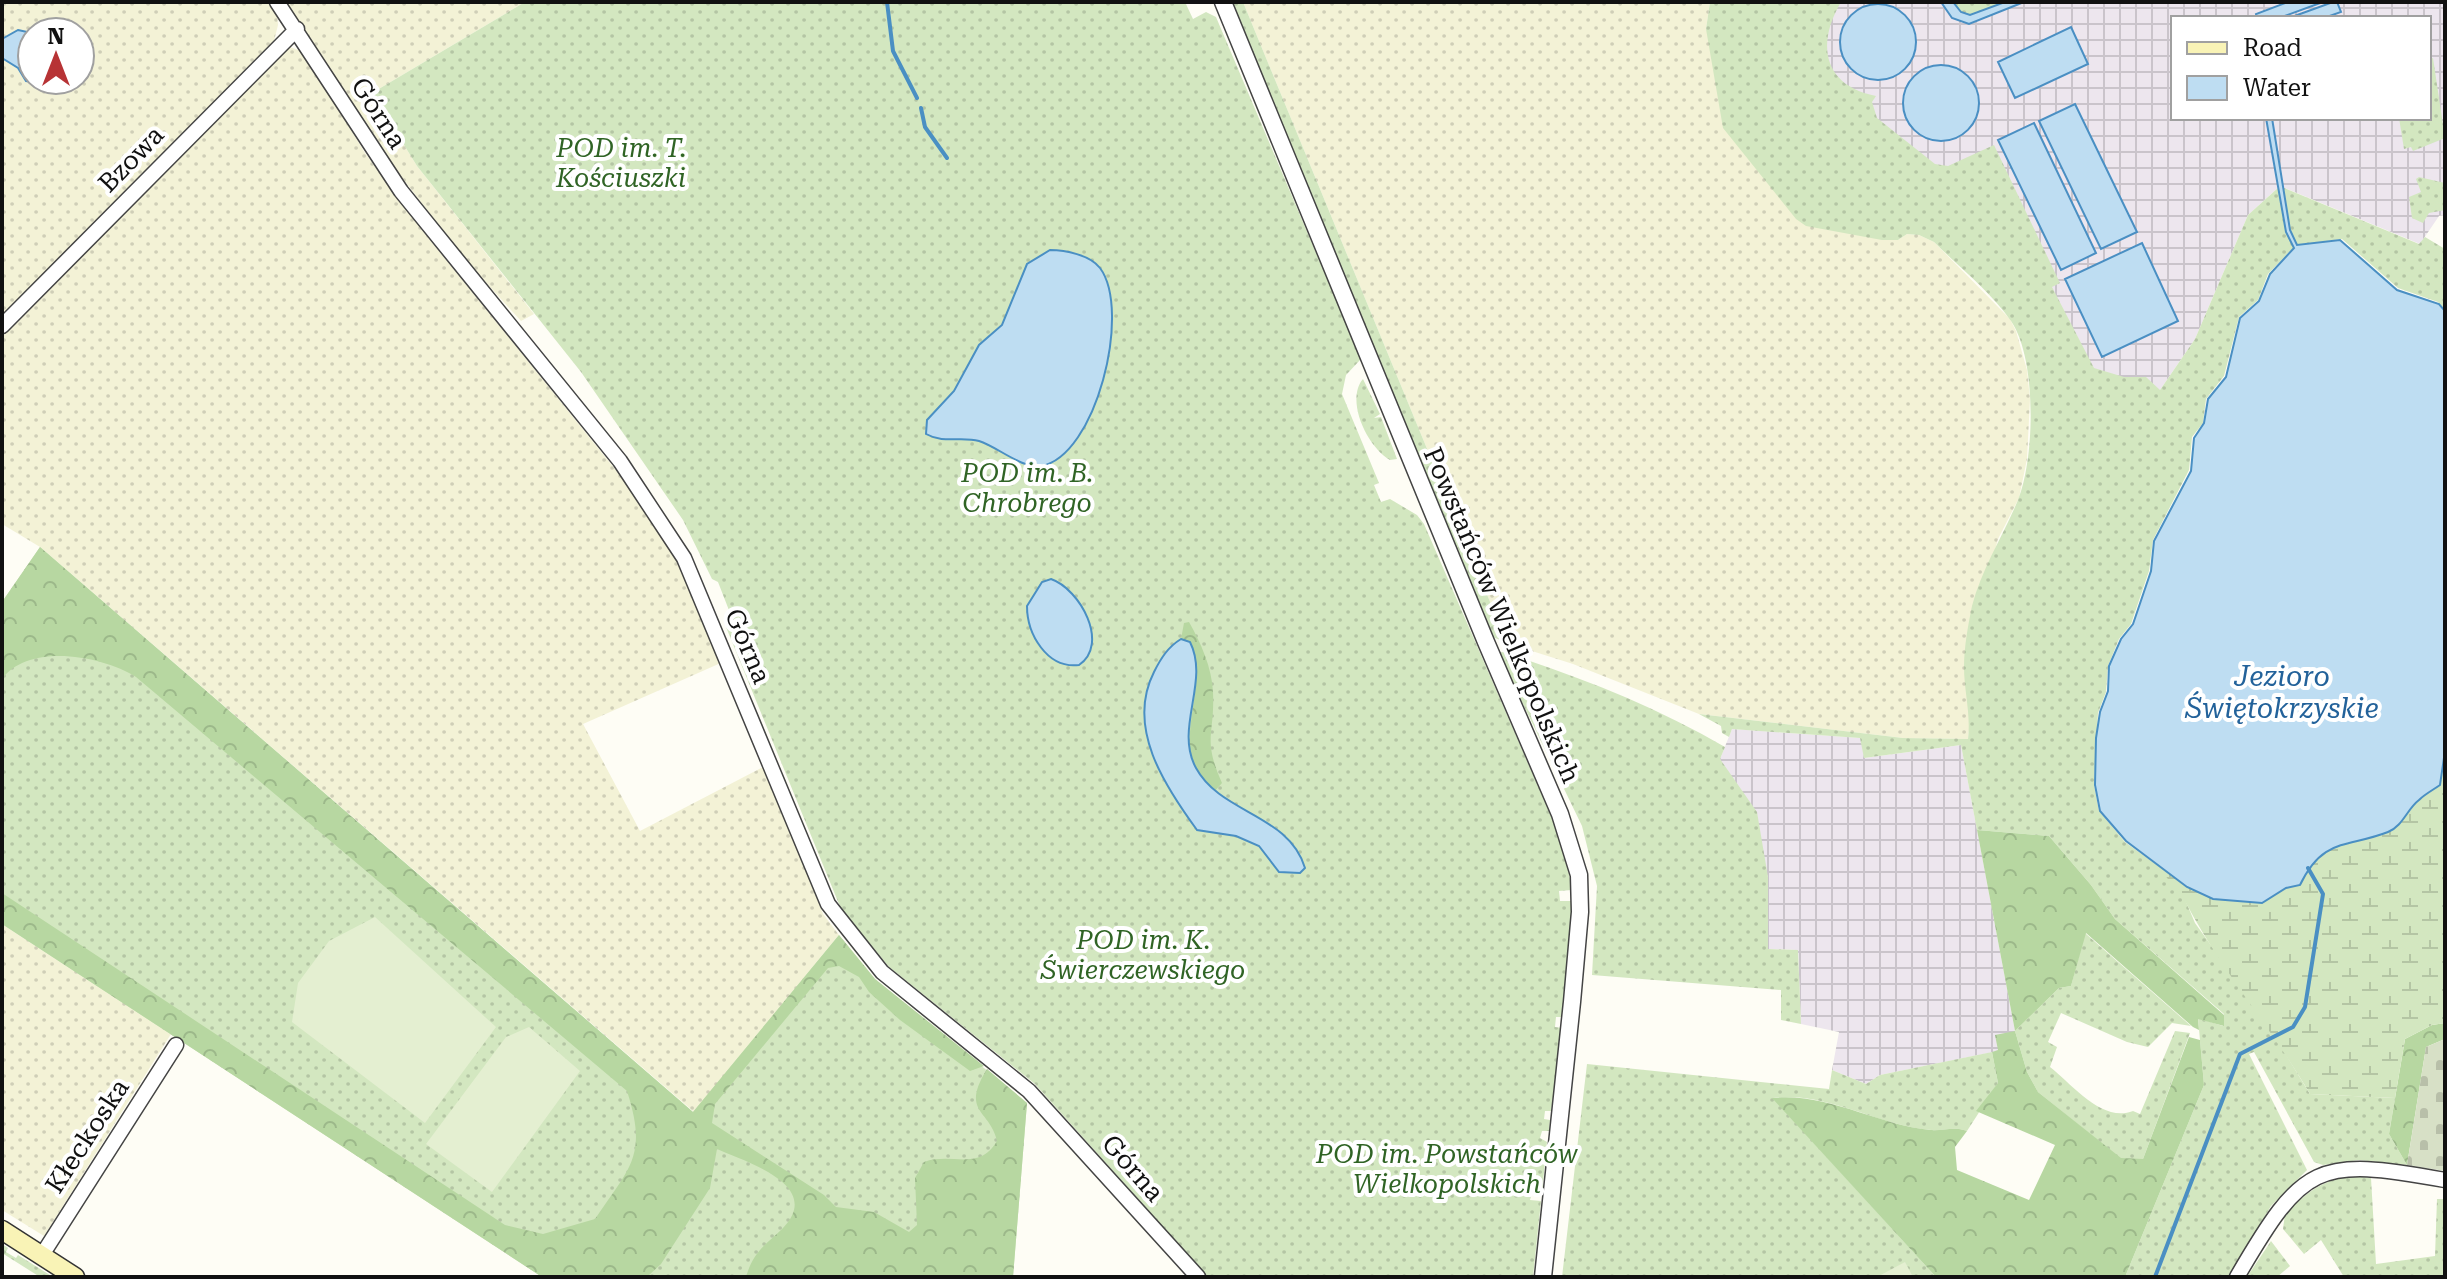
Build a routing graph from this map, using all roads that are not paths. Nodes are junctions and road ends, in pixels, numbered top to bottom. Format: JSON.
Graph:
{"nodes":[{"id":1,"x":277,"y":2,"type":"edge"},
{"id":2,"x":1223,"y":2,"type":"edge"},
{"id":3,"x":297,"y":29,"type":"junction"},
{"id":4,"x":2,"y":326,"type":"edge"},
{"id":5,"x":176,"y":1045,"type":"dead end"},
{"id":6,"x":2445,"y":1180,"type":"edge"},
{"id":7,"x":2,"y":1230,"type":"edge"},
{"id":8,"x":42,"y":1255,"type":"junction"},
{"id":9,"x":75,"y":1277,"type":"edge"},
{"id":10,"x":1198,"y":1277,"type":"edge"},
{"id":11,"x":1543,"y":1277,"type":"edge"},
{"id":12,"x":2237,"y":1277,"type":"edge"}],
"edges":[{"from":1,"to":3,"type":"street","name":"Górna"},
{"from":2,"to":11,"type":"street","name":"Powstańców Wielkopolskich"},
{"from":3,"to":4,"type":"street","name":"Bzowa"},
{"from":3,"to":10,"type":"street","name":"Górna"},
{"from":5,"to":8,"type":"street","name":"Kłeckoska"},
{"from":6,"to":12,"type":"street"},
{"from":7,"to":8,"type":"main road"},
{"from":8,"to":9,"type":"main road"}]}
